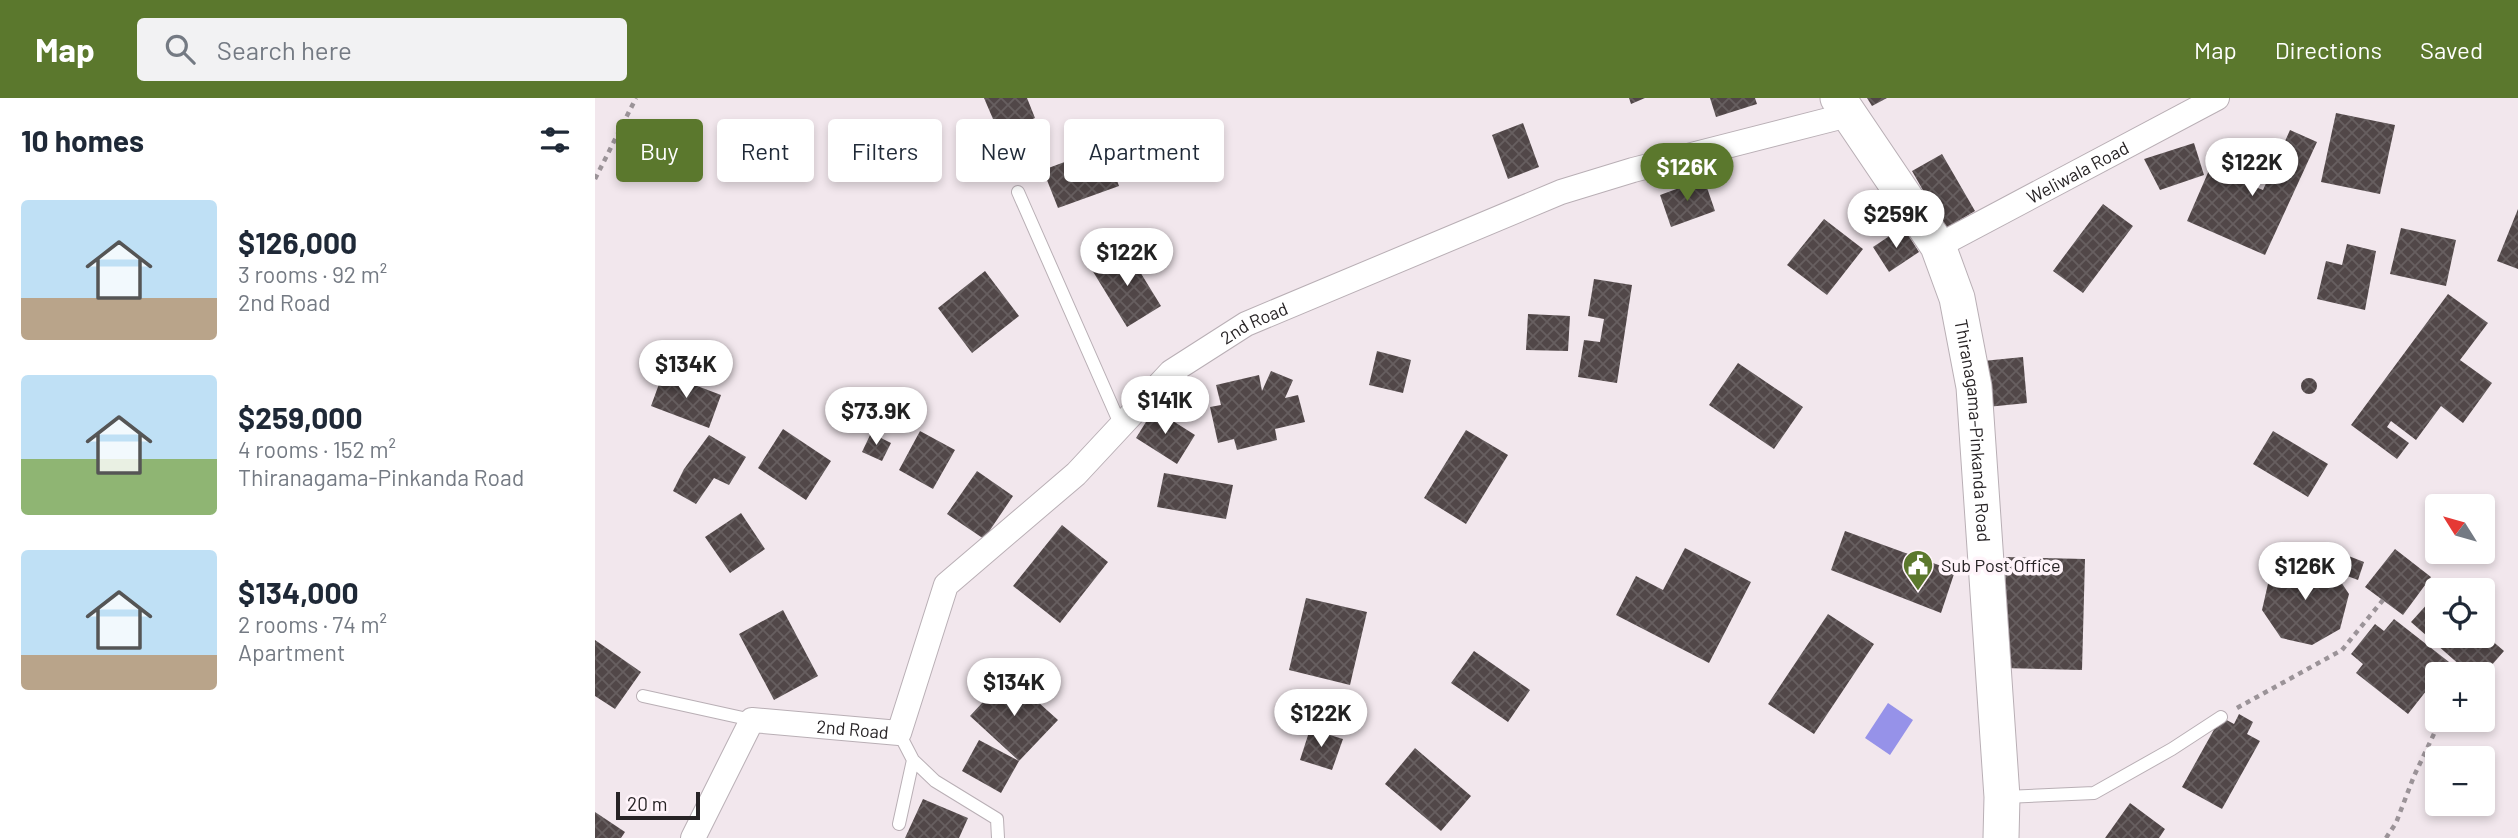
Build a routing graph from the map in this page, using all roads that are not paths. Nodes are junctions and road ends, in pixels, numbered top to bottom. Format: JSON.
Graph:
{"nodes":[{"id":1,"x":2217,"y":98,"type":"edge"},
{"id":2,"x":1843,"y":107,"type":"edge"},
{"id":3,"x":1018,"y":192,"type":"dead end"},
{"id":4,"x":1938,"y":246,"type":"junction"},
{"id":5,"x":1121,"y":426,"type":"junction"},
{"id":6,"x":643,"y":696,"type":"dead end"},
{"id":7,"x":2221,"y":717,"type":"road end"},
{"id":8,"x":752,"y":720,"type":"junction"},
{"id":9,"x":899,"y":733,"type":"junction"},
{"id":10,"x":913,"y":760,"type":"junction"},
{"id":11,"x":2002,"y":797,"type":"junction"},
{"id":12,"x":899,"y":824,"type":"dead end"},
{"id":13,"x":693,"y":838,"type":"edge"},
{"id":14,"x":998,"y":838,"type":"edge"},
{"id":15,"x":2001,"y":838,"type":"edge"}],
"edges":[{"from":1,"to":4,"type":"street","name":"Weliwala Road"},
{"from":2,"to":4,"type":"street","name":"Thiranagama-Pinkanda Road"},
{"from":2,"to":5,"type":"street","name":"2nd Road"},
{"from":3,"to":5,"type":"lane"},
{"from":4,"to":11,"type":"street","name":"Thiranagama-Pinkanda Road"},
{"from":5,"to":9,"type":"street","name":"2nd Road"},
{"from":6,"to":8,"type":"lane"},
{"from":7,"to":11,"type":"lane"},
{"from":8,"to":9,"type":"street","name":"2nd Road"},
{"from":8,"to":13,"type":"street"},
{"from":9,"to":10,"type":"lane"},
{"from":10,"to":12,"type":"lane"},
{"from":10,"to":14,"type":"lane"},
{"from":11,"to":15,"type":"street","name":"Thiranagama-Pinkanda Road"}]}
